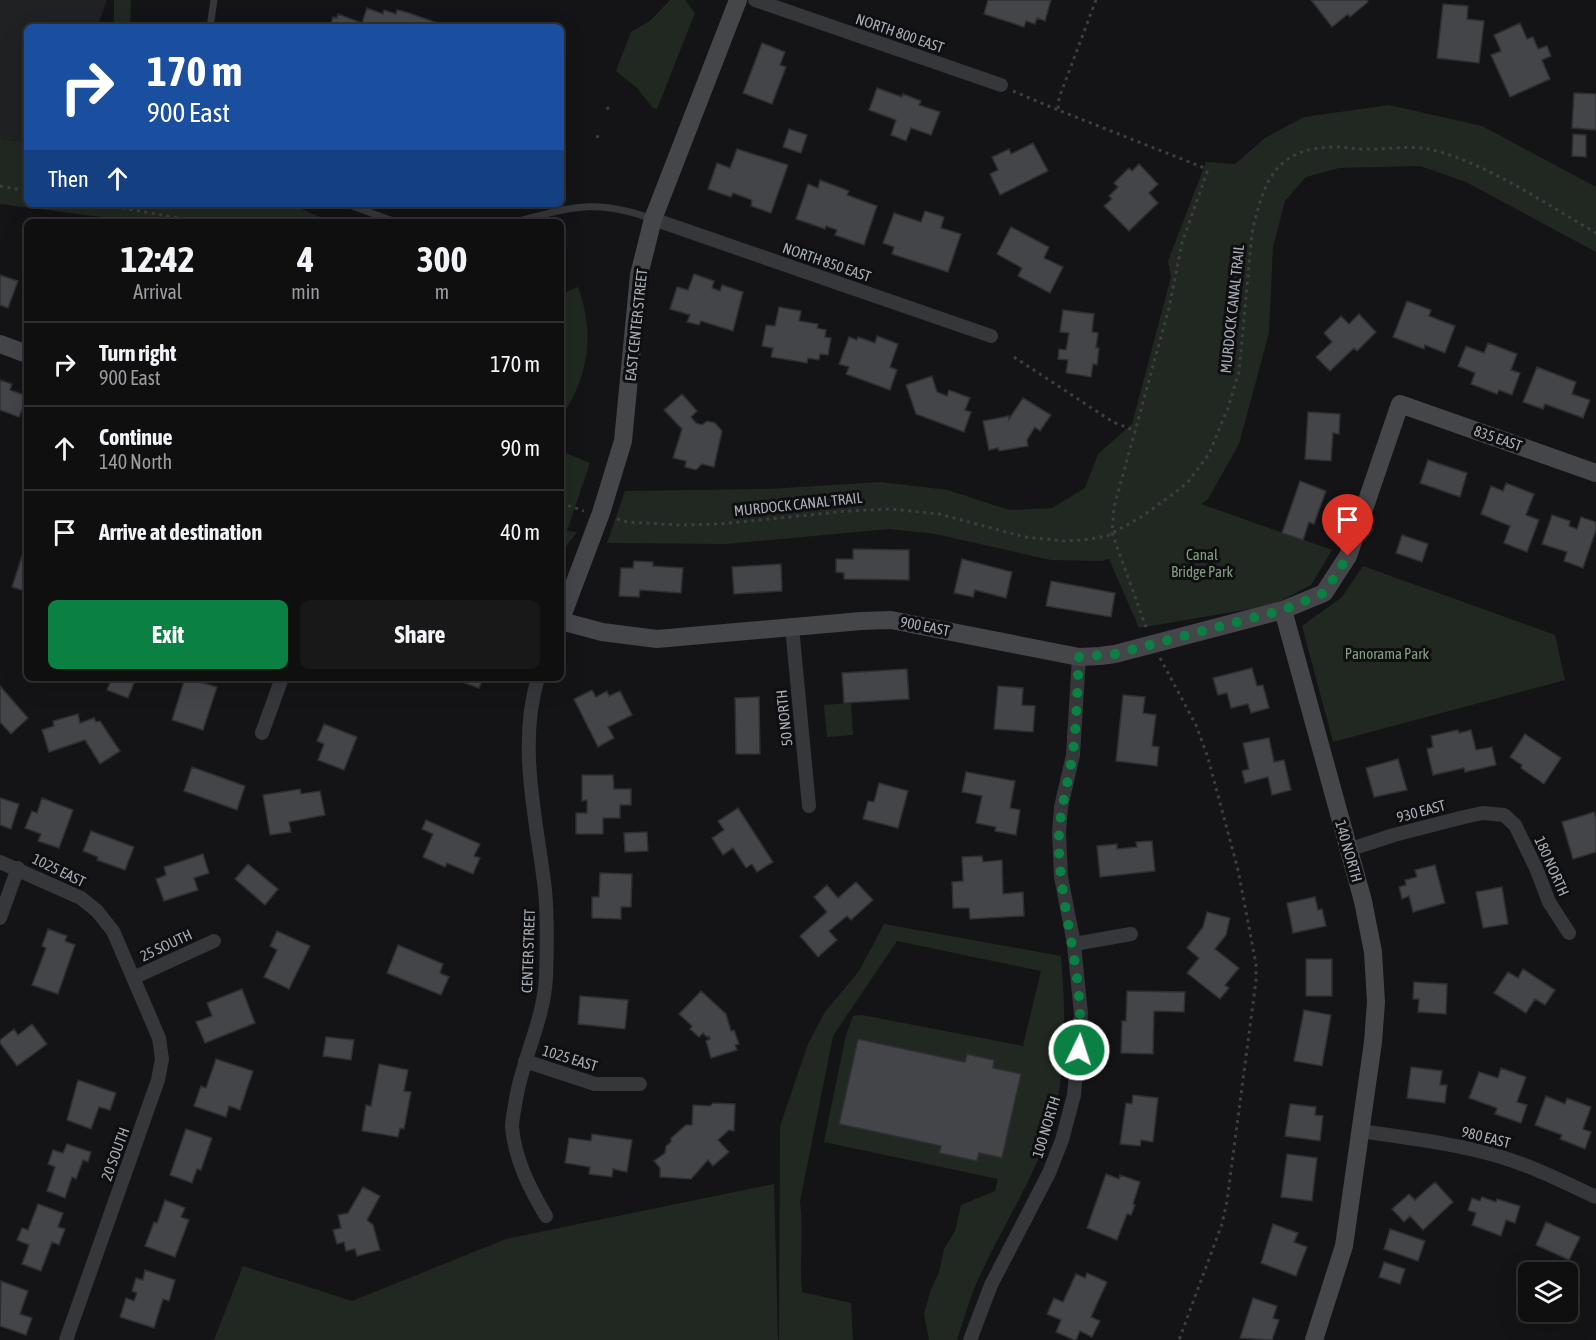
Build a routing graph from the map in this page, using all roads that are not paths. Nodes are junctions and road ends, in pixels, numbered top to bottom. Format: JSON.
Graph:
{"nodes":[{"id":1,"x":214,"y":0,"type":"edge"},
{"id":2,"x":738,"y":0,"type":"edge"},
{"id":3,"x":755,"y":0,"type":"edge"},
{"id":4,"x":210,"y":24,"type":"edge"},
{"id":5,"x":1001,"y":85,"type":"road end"},
{"id":6,"x":355,"y":207,"type":"edge"},
{"id":7,"x":388,"y":219,"type":"edge"},
{"id":8,"x":527,"y":219,"type":"edge"},
{"id":9,"x":653,"y":219,"type":"junction"},
{"id":10,"x":991,"y":336,"type":"dead end"},
{"id":11,"x":0,"y":344,"type":"edge"},
{"id":12,"x":24,"y":353,"type":"edge"},
{"id":13,"x":1596,"y":473,"type":"edge"},
{"id":14,"x":1283,"y":610,"type":"junction"},
{"id":15,"x":564,"y":612,"type":"edge"},
{"id":16,"x":564,"y":621,"type":"edge"},
{"id":17,"x":792,"y":627,"type":"junction"},
{"id":18,"x":1079,"y":657,"type":"junction"},
{"id":19,"x":281,"y":681,"type":"edge"},
{"id":20,"x":537,"y":681,"type":"edge"},
{"id":21,"x":262,"y":733,"type":"dead end"},
{"id":22,"x":809,"y":806,"type":"dead end"},
{"id":23,"x":1504,"y":815,"type":"joint"},
{"id":24,"x":1348,"y":850,"type":"junction"},
{"id":25,"x":0,"y":862,"type":"edge"},
{"id":26,"x":18,"y":868,"type":"junction"},
{"id":27,"x":0,"y":918,"type":"edge"},
{"id":28,"x":1569,"y":933,"type":"dead end"},
{"id":29,"x":1131,"y":934,"type":"dead end"},
{"id":30,"x":214,"y":941,"type":"dead end"},
{"id":31,"x":1074,"y":944,"type":"junction"},
{"id":32,"x":133,"y":978,"type":"junction"},
{"id":33,"x":525,"y":1061,"type":"junction"},
{"id":34,"x":640,"y":1084,"type":"dead end"},
{"id":35,"x":1361,"y":1131,"type":"junction"},
{"id":36,"x":1596,"y":1197,"type":"edge"},
{"id":37,"x":546,"y":1216,"type":"dead end"},
{"id":38,"x":66,"y":1340,"type":"edge"},
{"id":39,"x":970,"y":1340,"type":"edge"},
{"id":40,"x":1314,"y":1340,"type":"edge"}],
"edges":[{"from":1,"to":4,"type":"lane"},
{"from":2,"to":9,"type":"street","name":"EAST CENTER STREET"},
{"from":3,"to":5,"type":"street","name":"NORTH 800 EAST"},
{"from":6,"to":7,"type":"lane"},
{"from":8,"to":9,"type":"lane"},
{"from":9,"to":10,"type":"street","name":"NORTH 850 EAST"},
{"from":9,"to":15,"type":"street","name":"EAST CENTER STREET"},
{"from":11,"to":12,"type":"street"},
{"from":13,"to":14,"type":"street","name":"835 EAST"},
{"from":14,"to":18,"type":"street","name":"900 EAST"},
{"from":14,"to":24,"type":"street","name":"140 NORTH"},
{"from":16,"to":17,"type":"street","name":"900 EAST"},
{"from":17,"to":18,"type":"street","name":"900 EAST"},
{"from":17,"to":22,"type":"street","name":"50 NORTH"},
{"from":18,"to":31,"type":"street","name":"100 NORTH"},
{"from":19,"to":21,"type":"street"},
{"from":20,"to":33,"type":"street","name":"CENTER STREET"},
{"from":23,"to":24,"type":"street","name":"930 EAST"},
{"from":23,"to":28,"type":"street","name":"180 NORTH"},
{"from":24,"to":35,"type":"street","name":"140 NORTH"},
{"from":25,"to":26,"type":"street","name":"1025 EAST"},
{"from":26,"to":27,"type":"street"},
{"from":26,"to":32,"type":"street","name":"1025 EAST"},
{"from":29,"to":31,"type":"street"},
{"from":30,"to":32,"type":"street","name":"25 SOUTH"},
{"from":31,"to":39,"type":"street","name":"100 NORTH"},
{"from":32,"to":38,"type":"street","name":"20 SOUTH"},
{"from":33,"to":34,"type":"street","name":"1025 EAST"},
{"from":33,"to":37,"type":"street","name":"CENTER STREET"},
{"from":35,"to":36,"type":"street","name":"980 EAST"},
{"from":35,"to":40,"type":"street","name":"140 NORTH"}]}
